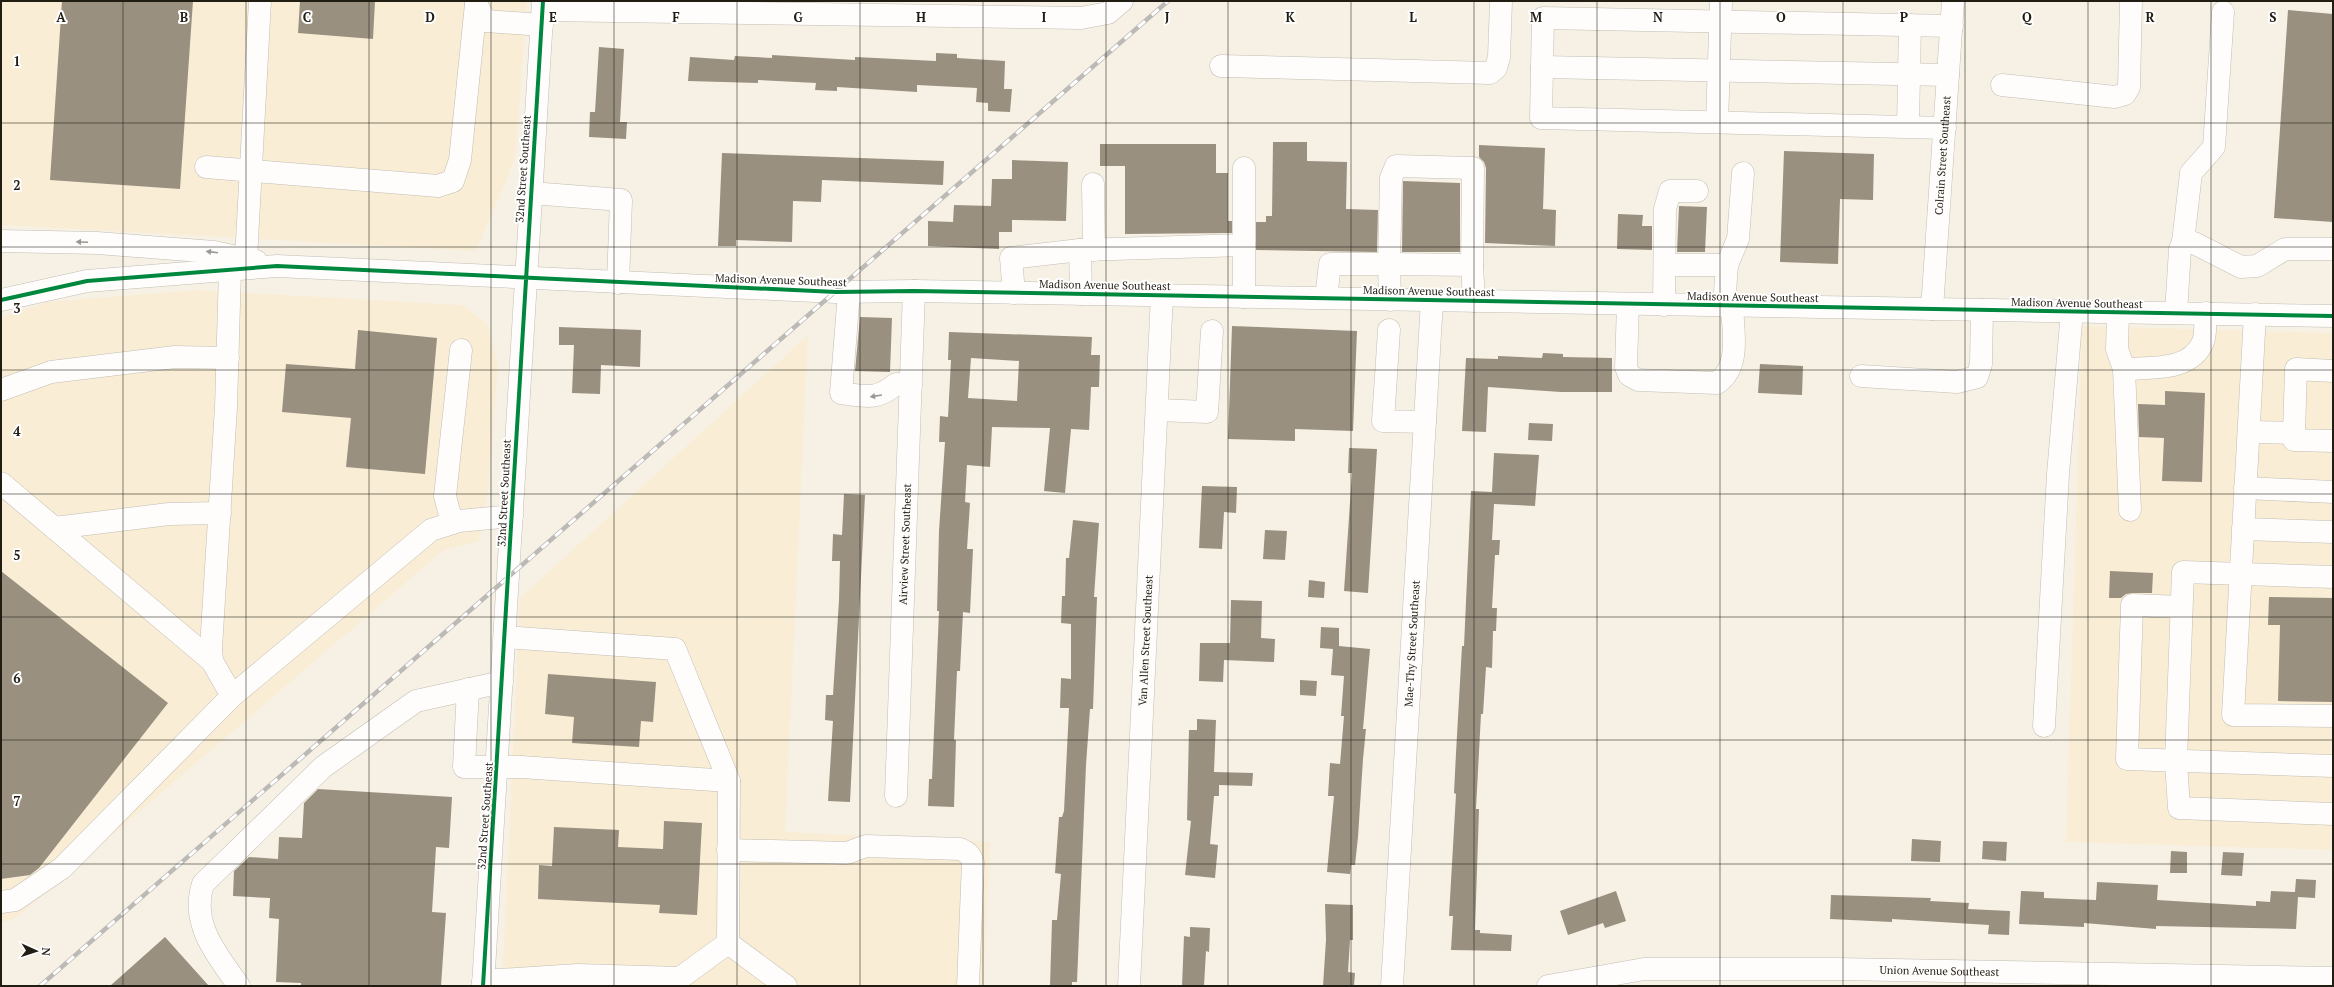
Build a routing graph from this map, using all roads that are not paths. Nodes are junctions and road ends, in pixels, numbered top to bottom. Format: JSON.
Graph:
{"nodes":[{"id":1,"x":260,"y":1,"type":"edge"},
{"id":2,"x":1122,"y":1,"type":"edge"},
{"id":3,"x":1501,"y":1,"type":"edge"},
{"id":4,"x":1720,"y":1,"type":"edge"},
{"id":5,"x":1953,"y":1,"type":"edge"},
{"id":6,"x":2131,"y":1,"type":"edge"},
{"id":7,"x":477,"y":3,"type":"edge"},
{"id":8,"x":899,"y":8,"type":"edge"},
{"id":9,"x":542,"y":12,"type":"edge"},
{"id":10,"x":2223,"y":12,"type":"dead end"},
{"id":11,"x":1720,"y":23,"type":"junction"},
{"id":12,"x":1910,"y":25,"type":"junction"},
{"id":13,"x":1952,"y":26,"type":"junction"},
{"id":14,"x":1221,"y":66,"type":"dead end"},
{"id":15,"x":1542,"y":67,"type":"junction"},
{"id":16,"x":1718,"y":70,"type":"junction"},
{"id":17,"x":1909,"y":74,"type":"junction"},
{"id":18,"x":1948,"y":75,"type":"junction"},
{"id":19,"x":2002,"y":85,"type":"dead end"},
{"id":20,"x":1717,"y":122,"type":"junction"},
{"id":21,"x":1908,"y":126,"type":"junction"},
{"id":22,"x":1945,"y":128,"type":"junction"},
{"id":23,"x":206,"y":167,"type":"dead end"},
{"id":24,"x":1244,"y":168,"type":"dead end"},
{"id":25,"x":250,"y":172,"type":"junction"},
{"id":26,"x":1743,"y":173,"type":"dead end"},
{"id":27,"x":1093,"y":184,"type":"dead end"},
{"id":28,"x":1697,"y":190,"type":"dead end"},
{"id":29,"x":531,"y":193,"type":"junction"},
{"id":30,"x":1,"y":241,"type":"edge"},
{"id":31,"x":2183,"y":242,"type":"junction"},
{"id":32,"x":1244,"y":245,"type":"junction"},
{"id":33,"x":2333,"y":249,"type":"edge"},
{"id":34,"x":1087,"y":250,"type":"junction"},
{"id":35,"x":238,"y":264,"type":"junction"},
{"id":36,"x":1389,"y":264,"type":"junction"},
{"id":37,"x":1472,"y":265,"type":"junction"},
{"id":38,"x":1665,"y":265,"type":"junction"},
{"id":39,"x":1727,"y":265,"type":"junction"},
{"id":40,"x":525,"y":279,"type":"junction"},
{"id":41,"x":618,"y":283,"type":"junction"},
{"id":42,"x":914,"y":291,"type":"junction"},
{"id":43,"x":849,"y":292,"type":"junction"},
{"id":44,"x":1014,"y":293,"type":"junction"},
{"id":45,"x":1081,"y":294,"type":"junction"},
{"id":46,"x":1162,"y":295,"type":"junction"},
{"id":47,"x":1244,"y":297,"type":"junction"},
{"id":48,"x":1326,"y":298,"type":"junction"},
{"id":49,"x":1,"y":300,"type":"edge"},
{"id":50,"x":1390,"y":300,"type":"junction"},
{"id":51,"x":1432,"y":300,"type":"junction"},
{"id":52,"x":1474,"y":301,"type":"junction"},
{"id":53,"x":1628,"y":304,"type":"junction"},
{"id":54,"x":1664,"y":304,"type":"junction"},
{"id":55,"x":1728,"y":306,"type":"junction"},
{"id":56,"x":1932,"y":309,"type":"junction"},
{"id":57,"x":1982,"y":310,"type":"junction"},
{"id":58,"x":2072,"y":311,"type":"junction"},
{"id":59,"x":2118,"y":312,"type":"junction"},
{"id":60,"x":2176,"y":313,"type":"junction"},
{"id":61,"x":2206,"y":314,"type":"junction"},
{"id":62,"x":2255,"y":314,"type":"junction"},
{"id":63,"x":2333,"y":316,"type":"edge"},
{"id":64,"x":1389,"y":330,"type":"dead end"},
{"id":65,"x":1212,"y":331,"type":"dead end"},
{"id":66,"x":460,"y":350,"type":"dead end"},
{"id":67,"x":228,"y":358,"type":"junction"},
{"id":68,"x":2124,"y":369,"type":"junction"},
{"id":69,"x":2333,"y":371,"type":"edge"},
{"id":70,"x":1861,"y":376,"type":"dead end"},
{"id":71,"x":911,"y":385,"type":"junction"},
{"id":72,"x":1,"y":390,"type":"edge"},
{"id":73,"x":1157,"y":410,"type":"junction"},
{"id":74,"x":1425,"y":422,"type":"junction"},
{"id":75,"x":2248,"y":432,"type":"junction"},
{"id":76,"x":2294,"y":433,"type":"junction"},
{"id":77,"x":2333,"y":441,"type":"edge"},
{"id":78,"x":1,"y":483,"type":"edge"},
{"id":79,"x":2245,"y":488,"type":"junction"},
{"id":80,"x":2333,"y":492,"type":"edge"},
{"id":81,"x":2130,"y":510,"type":"dead end"},
{"id":82,"x":220,"y":513,"type":"junction"},
{"id":83,"x":512,"y":516,"type":"junction"},
{"id":84,"x":452,"y":523,"type":"junction"},
{"id":85,"x":54,"y":528,"type":"junction"},
{"id":86,"x":2243,"y":529,"type":"junction"},
{"id":87,"x":2333,"y":532,"type":"edge"},
{"id":88,"x":2239,"y":574,"type":"junction"},
{"id":89,"x":2333,"y":577,"type":"edge"},
{"id":90,"x":2182,"y":607,"type":"junction"},
{"id":91,"x":504,"y":637,"type":"junction"},
{"id":92,"x":212,"y":661,"type":"junction"},
{"id":93,"x":502,"y":682,"type":"junction"},
{"id":94,"x":468,"y":689,"type":"junction"},
{"id":95,"x":232,"y":696,"type":"junction"},
{"id":96,"x":2333,"y":716,"type":"edge"},
{"id":97,"x":2044,"y":726,"type":"dead end"},
{"id":98,"x":2176,"y":761,"type":"junction"},
{"id":99,"x":497,"y":766,"type":"junction"},
{"id":100,"x":2333,"y":766,"type":"edge"},
{"id":101,"x":729,"y":781,"type":"junction"},
{"id":102,"x":896,"y":796,"type":"dead end"},
{"id":103,"x":2333,"y":814,"type":"edge"},
{"id":104,"x":728,"y":850,"type":"junction"},
{"id":105,"x":1,"y":902,"type":"edge"},
{"id":106,"x":728,"y":943,"type":"junction"},
{"id":107,"x":2333,"y":978,"type":"edge"},
{"id":108,"x":483,"y":983,"type":"edge"},
{"id":109,"x":239,"y":986,"type":"edge"},
{"id":110,"x":786,"y":986,"type":"edge"},
{"id":111,"x":968,"y":986,"type":"edge"},
{"id":112,"x":1129,"y":986,"type":"edge"},
{"id":113,"x":1392,"y":986,"type":"edge"},
{"id":114,"x":1406,"y":986,"type":"edge"},
{"id":115,"x":1548,"y":986,"type":"edge"}],
"edges":[{"from":1,"to":25,"type":"street"},
{"from":2,"to":8,"type":"street"},
{"from":3,"to":14,"type":"street"},
{"from":4,"to":11,"type":"street"},
{"from":5,"to":13,"type":"street","name":"Colrain Street Southeast"},
{"from":6,"to":19,"type":"street"},
{"from":7,"to":9,"type":"street"},
{"from":7,"to":25,"type":"street"},
{"from":8,"to":9,"type":"street"},
{"from":9,"to":29,"type":"street","name":"32nd Street Southeast"},
{"from":10,"to":31,"type":"street"},
{"from":11,"to":12,"type":"street"},
{"from":11,"to":15,"type":"street"},
{"from":11,"to":16,"type":"street"},
{"from":12,"to":13,"type":"street"},
{"from":12,"to":17,"type":"street"},
{"from":13,"to":18,"type":"street","name":"Colrain Street Southeast"},
{"from":15,"to":16,"type":"street"},
{"from":15,"to":20,"type":"street"},
{"from":16,"to":17,"type":"street"},
{"from":16,"to":20,"type":"street"},
{"from":17,"to":18,"type":"street"},
{"from":17,"to":21,"type":"street"},
{"from":18,"to":22,"type":"street","name":"Colrain Street Southeast"},
{"from":20,"to":21,"type":"street"},
{"from":21,"to":22,"type":"street"},
{"from":22,"to":56,"type":"street","name":"Colrain Street Southeast"},
{"from":23,"to":25,"type":"street"},
{"from":24,"to":32,"type":"street"},
{"from":25,"to":35,"type":"street"},
{"from":26,"to":39,"type":"street"},
{"from":27,"to":34,"type":"street"},
{"from":28,"to":38,"type":"street"},
{"from":29,"to":40,"type":"street","name":"32nd Street Southeast"},
{"from":29,"to":41,"type":"street"},
{"from":35,"to":30,"type":"street","one_way":true},
{"from":31,"to":33,"type":"street"},
{"from":31,"to":60,"type":"street"},
{"from":32,"to":34,"type":"street"},
{"from":32,"to":47,"type":"street"},
{"from":34,"to":44,"type":"street"},
{"from":34,"to":45,"type":"street"},
{"from":35,"to":40,"type":"street","name":"Madison Avenue Southeast"},
{"from":35,"to":49,"type":"street","name":"Madison Avenue Southeast"},
{"from":35,"to":67,"type":"street"},
{"from":36,"to":37,"type":"street"},
{"from":36,"to":37,"type":"street"},
{"from":36,"to":48,"type":"street"},
{"from":36,"to":50,"type":"street"},
{"from":37,"to":52,"type":"street"},
{"from":38,"to":39,"type":"street"},
{"from":38,"to":54,"type":"street"},
{"from":39,"to":55,"type":"street"},
{"from":40,"to":41,"type":"street","name":"Madison Avenue Southeast"},
{"from":40,"to":83,"type":"street","name":"32nd Street Southeast"},
{"from":41,"to":43,"type":"street","name":"Madison Avenue Southeast"},
{"from":42,"to":43,"type":"street","name":"Madison Avenue Southeast"},
{"from":42,"to":44,"type":"street","name":"Madison Avenue Southeast"},
{"from":42,"to":71,"type":"street","name":"Airview Street Southeast"},
{"from":71,"to":43,"type":"street","one_way":true},
{"from":44,"to":45,"type":"street","name":"Madison Avenue Southeast"},
{"from":45,"to":46,"type":"street","name":"Madison Avenue Southeast"},
{"from":46,"to":47,"type":"street","name":"Madison Avenue Southeast"},
{"from":46,"to":73,"type":"street","name":"Van Allen Street Southeast"},
{"from":47,"to":48,"type":"street","name":"Madison Avenue Southeast"},
{"from":48,"to":50,"type":"street","name":"Madison Avenue Southeast"},
{"from":50,"to":51,"type":"street","name":"Madison Avenue Southeast"},
{"from":51,"to":52,"type":"street","name":"Madison Avenue Southeast"},
{"from":51,"to":74,"type":"street","name":"Mae-Thy Street Southeast"},
{"from":52,"to":53,"type":"street","name":"Madison Avenue Southeast"},
{"from":53,"to":54,"type":"street","name":"Madison Avenue Southeast"},
{"from":53,"to":55,"type":"street"},
{"from":54,"to":55,"type":"street","name":"Madison Avenue Southeast"},
{"from":55,"to":56,"type":"street","name":"Madison Avenue Southeast"},
{"from":56,"to":57,"type":"street","name":"Madison Avenue Southeast"},
{"from":57,"to":58,"type":"street","name":"Madison Avenue Southeast"},
{"from":57,"to":70,"type":"street"},
{"from":58,"to":59,"type":"street","name":"Madison Avenue Southeast"},
{"from":58,"to":97,"type":"street"},
{"from":59,"to":60,"type":"street","name":"Madison Avenue Southeast"},
{"from":59,"to":68,"type":"street"},
{"from":60,"to":61,"type":"street","name":"Madison Avenue Southeast"},
{"from":61,"to":62,"type":"street","name":"Madison Avenue Southeast"},
{"from":61,"to":68,"type":"street"},
{"from":62,"to":63,"type":"street","name":"Madison Avenue Southeast"},
{"from":62,"to":75,"type":"street"},
{"from":64,"to":74,"type":"street"},
{"from":65,"to":73,"type":"street"},
{"from":66,"to":84,"type":"street"},
{"from":67,"to":72,"type":"street"},
{"from":67,"to":82,"type":"street"},
{"from":68,"to":81,"type":"street"},
{"from":69,"to":76,"type":"street"},
{"from":71,"to":102,"type":"street","name":"Airview Street Southeast"},
{"from":73,"to":112,"type":"street","name":"Van Allen Street Southeast"},
{"from":74,"to":113,"type":"street","name":"Mae-Thy Street Southeast"},
{"from":75,"to":76,"type":"street"},
{"from":75,"to":79,"type":"street"},
{"from":76,"to":77,"type":"street"},
{"from":78,"to":85,"type":"street"},
{"from":79,"to":80,"type":"street"},
{"from":79,"to":86,"type":"street"},
{"from":82,"to":85,"type":"street"},
{"from":82,"to":92,"type":"street"},
{"from":83,"to":84,"type":"street"},
{"from":83,"to":91,"type":"street","name":"32nd Street Southeast"},
{"from":84,"to":95,"type":"street"},
{"from":85,"to":92,"type":"street"},
{"from":86,"to":87,"type":"street"},
{"from":86,"to":88,"type":"street"},
{"from":88,"to":89,"type":"street"},
{"from":88,"to":90,"type":"street"},
{"from":88,"to":96,"type":"street"},
{"from":90,"to":98,"type":"street"},
{"from":90,"to":98,"type":"street"},
{"from":91,"to":93,"type":"street","name":"32nd Street Southeast"},
{"from":91,"to":101,"type":"street"},
{"from":92,"to":95,"type":"street"},
{"from":93,"to":94,"type":"street"},
{"from":93,"to":99,"type":"street","name":"32nd Street Southeast"},
{"from":94,"to":99,"type":"street"},
{"from":94,"to":109,"type":"street"},
{"from":95,"to":105,"type":"street"},
{"from":98,"to":100,"type":"street"},
{"from":98,"to":103,"type":"street"},
{"from":99,"to":101,"type":"street"},
{"from":99,"to":108,"type":"street","name":"32nd Street Southeast"},
{"from":101,"to":104,"type":"street"},
{"from":104,"to":106,"type":"street"},
{"from":104,"to":111,"type":"street"},
{"from":106,"to":108,"type":"street"},
{"from":106,"to":110,"type":"street"},
{"from":107,"to":115,"type":"street","name":"Union Avenue Southeast"},
{"from":113,"to":114,"type":"street"}]}
